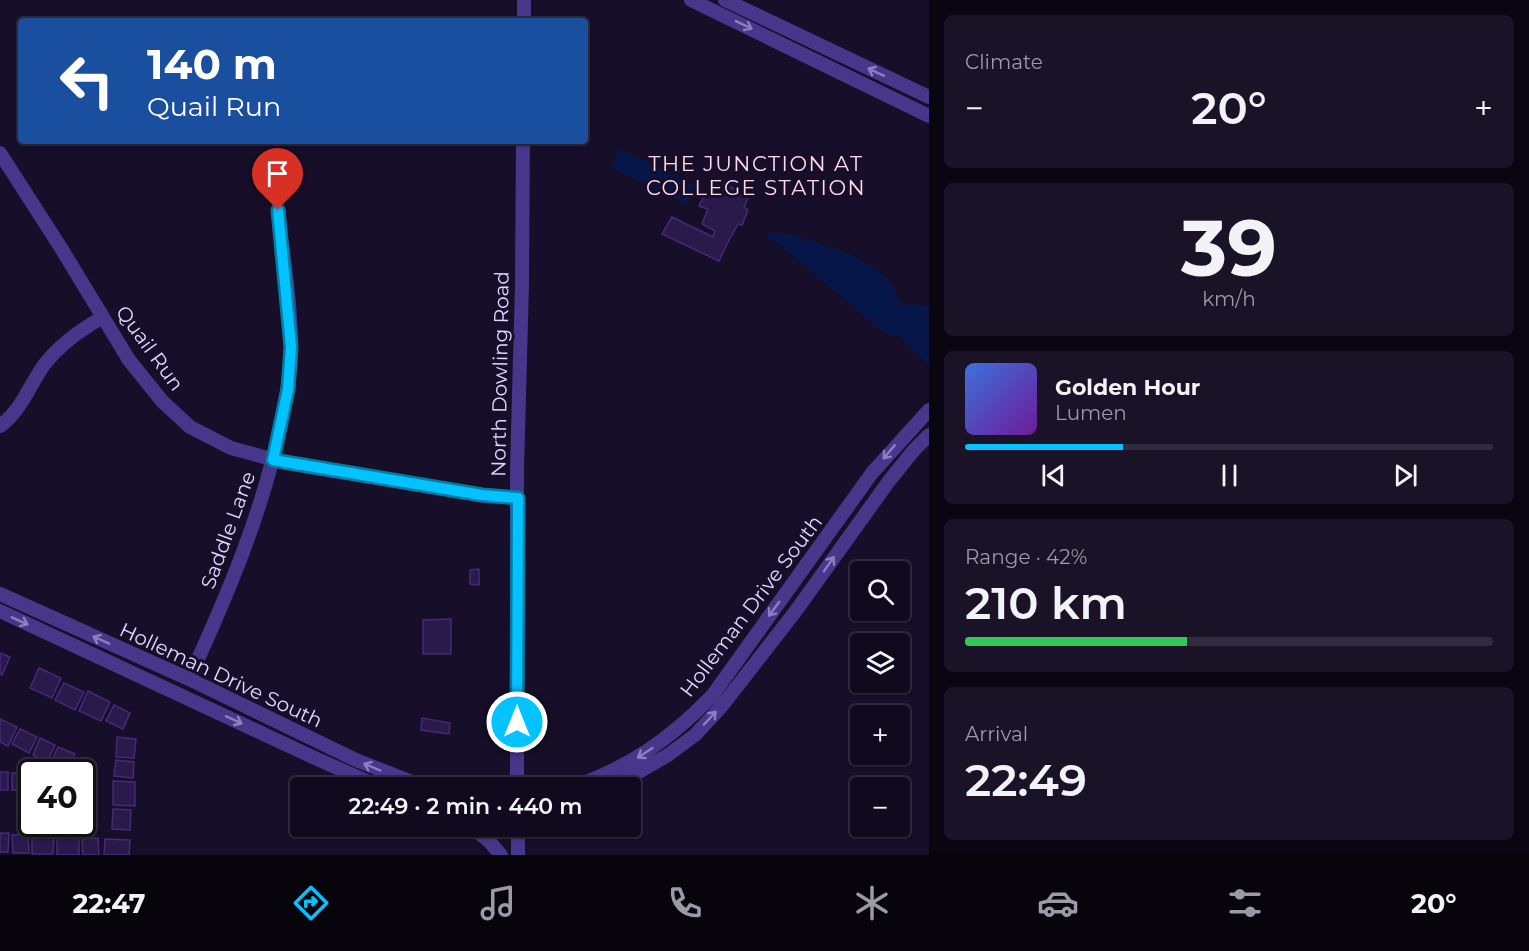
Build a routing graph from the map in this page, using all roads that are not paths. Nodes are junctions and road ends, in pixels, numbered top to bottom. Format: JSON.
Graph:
{"nodes":[{"id":1,"x":524,"y":0,"type":"edge"},
{"id":2,"x":691,"y":0,"type":"edge"},
{"id":3,"x":725,"y":0,"type":"edge"},
{"id":4,"x":524,"y":18,"type":"edge"},
{"id":5,"x":929,"y":97,"type":"edge"},
{"id":6,"x":929,"y":116,"type":"edge"},
{"id":7,"x":523,"y":144,"type":"edge"},
{"id":8,"x":0,"y":153,"type":"edge"},
{"id":9,"x":278,"y":210,"type":"dead end"},
{"id":10,"x":103,"y":317,"type":"junction"},
{"id":11,"x":929,"y":410,"type":"edge"},
{"id":12,"x":0,"y":426,"type":"edge"},
{"id":13,"x":929,"y":435,"type":"edge"},
{"id":14,"x":273,"y":460,"type":"junction"},
{"id":15,"x":518,"y":498,"type":"junction"},
{"id":16,"x":0,"y":594,"type":"edge"},
{"id":17,"x":0,"y":611,"type":"edge"},
{"id":18,"x":189,"y":679,"type":"junction"},
{"id":19,"x":357,"y":777,"type":"edge"},
{"id":20,"x":399,"y":777,"type":"edge"},
{"id":21,"x":517,"y":777,"type":"edge"},
{"id":22,"x":598,"y":777,"type":"edge"},
{"id":23,"x":630,"y":777,"type":"edge"},
{"id":24,"x":484,"y":837,"type":"edge"},
{"id":25,"x":518,"y":837,"type":"edge"},
{"id":26,"x":501,"y":855,"type":"edge"},
{"id":27,"x":518,"y":855,"type":"edge"}],
"edges":[{"from":1,"to":4,"type":"street"},
{"from":2,"to":6,"type":"street","one_way":true},
{"from":5,"to":3,"type":"street","one_way":true},
{"from":7,"to":15,"type":"street","name":"North Dowling Road"},
{"from":8,"to":10,"type":"street","name":"Quail Run"},
{"from":9,"to":14,"type":"street","name":"Saddle Lane"},
{"from":10,"to":12,"type":"street"},
{"from":10,"to":14,"type":"street","name":"Quail Run"},
{"from":11,"to":22,"type":"street","name":"Holleman Drive South","one_way":true},
{"from":23,"to":13,"type":"street","name":"Holleman Drive South","one_way":true},
{"from":14,"to":15,"type":"street","name":"Quail Run"},
{"from":14,"to":18,"type":"street","name":"Saddle Lane"},
{"from":15,"to":21,"type":"street","name":"North Dowling Road"},
{"from":18,"to":16,"type":"street","name":"Holleman Drive South","one_way":true},
{"from":17,"to":19,"type":"street","name":"Holleman Drive South","one_way":true},
{"from":20,"to":18,"type":"street","name":"Holleman Drive South","one_way":true},
{"from":24,"to":26,"type":"street"},
{"from":25,"to":27,"type":"street"}]}
